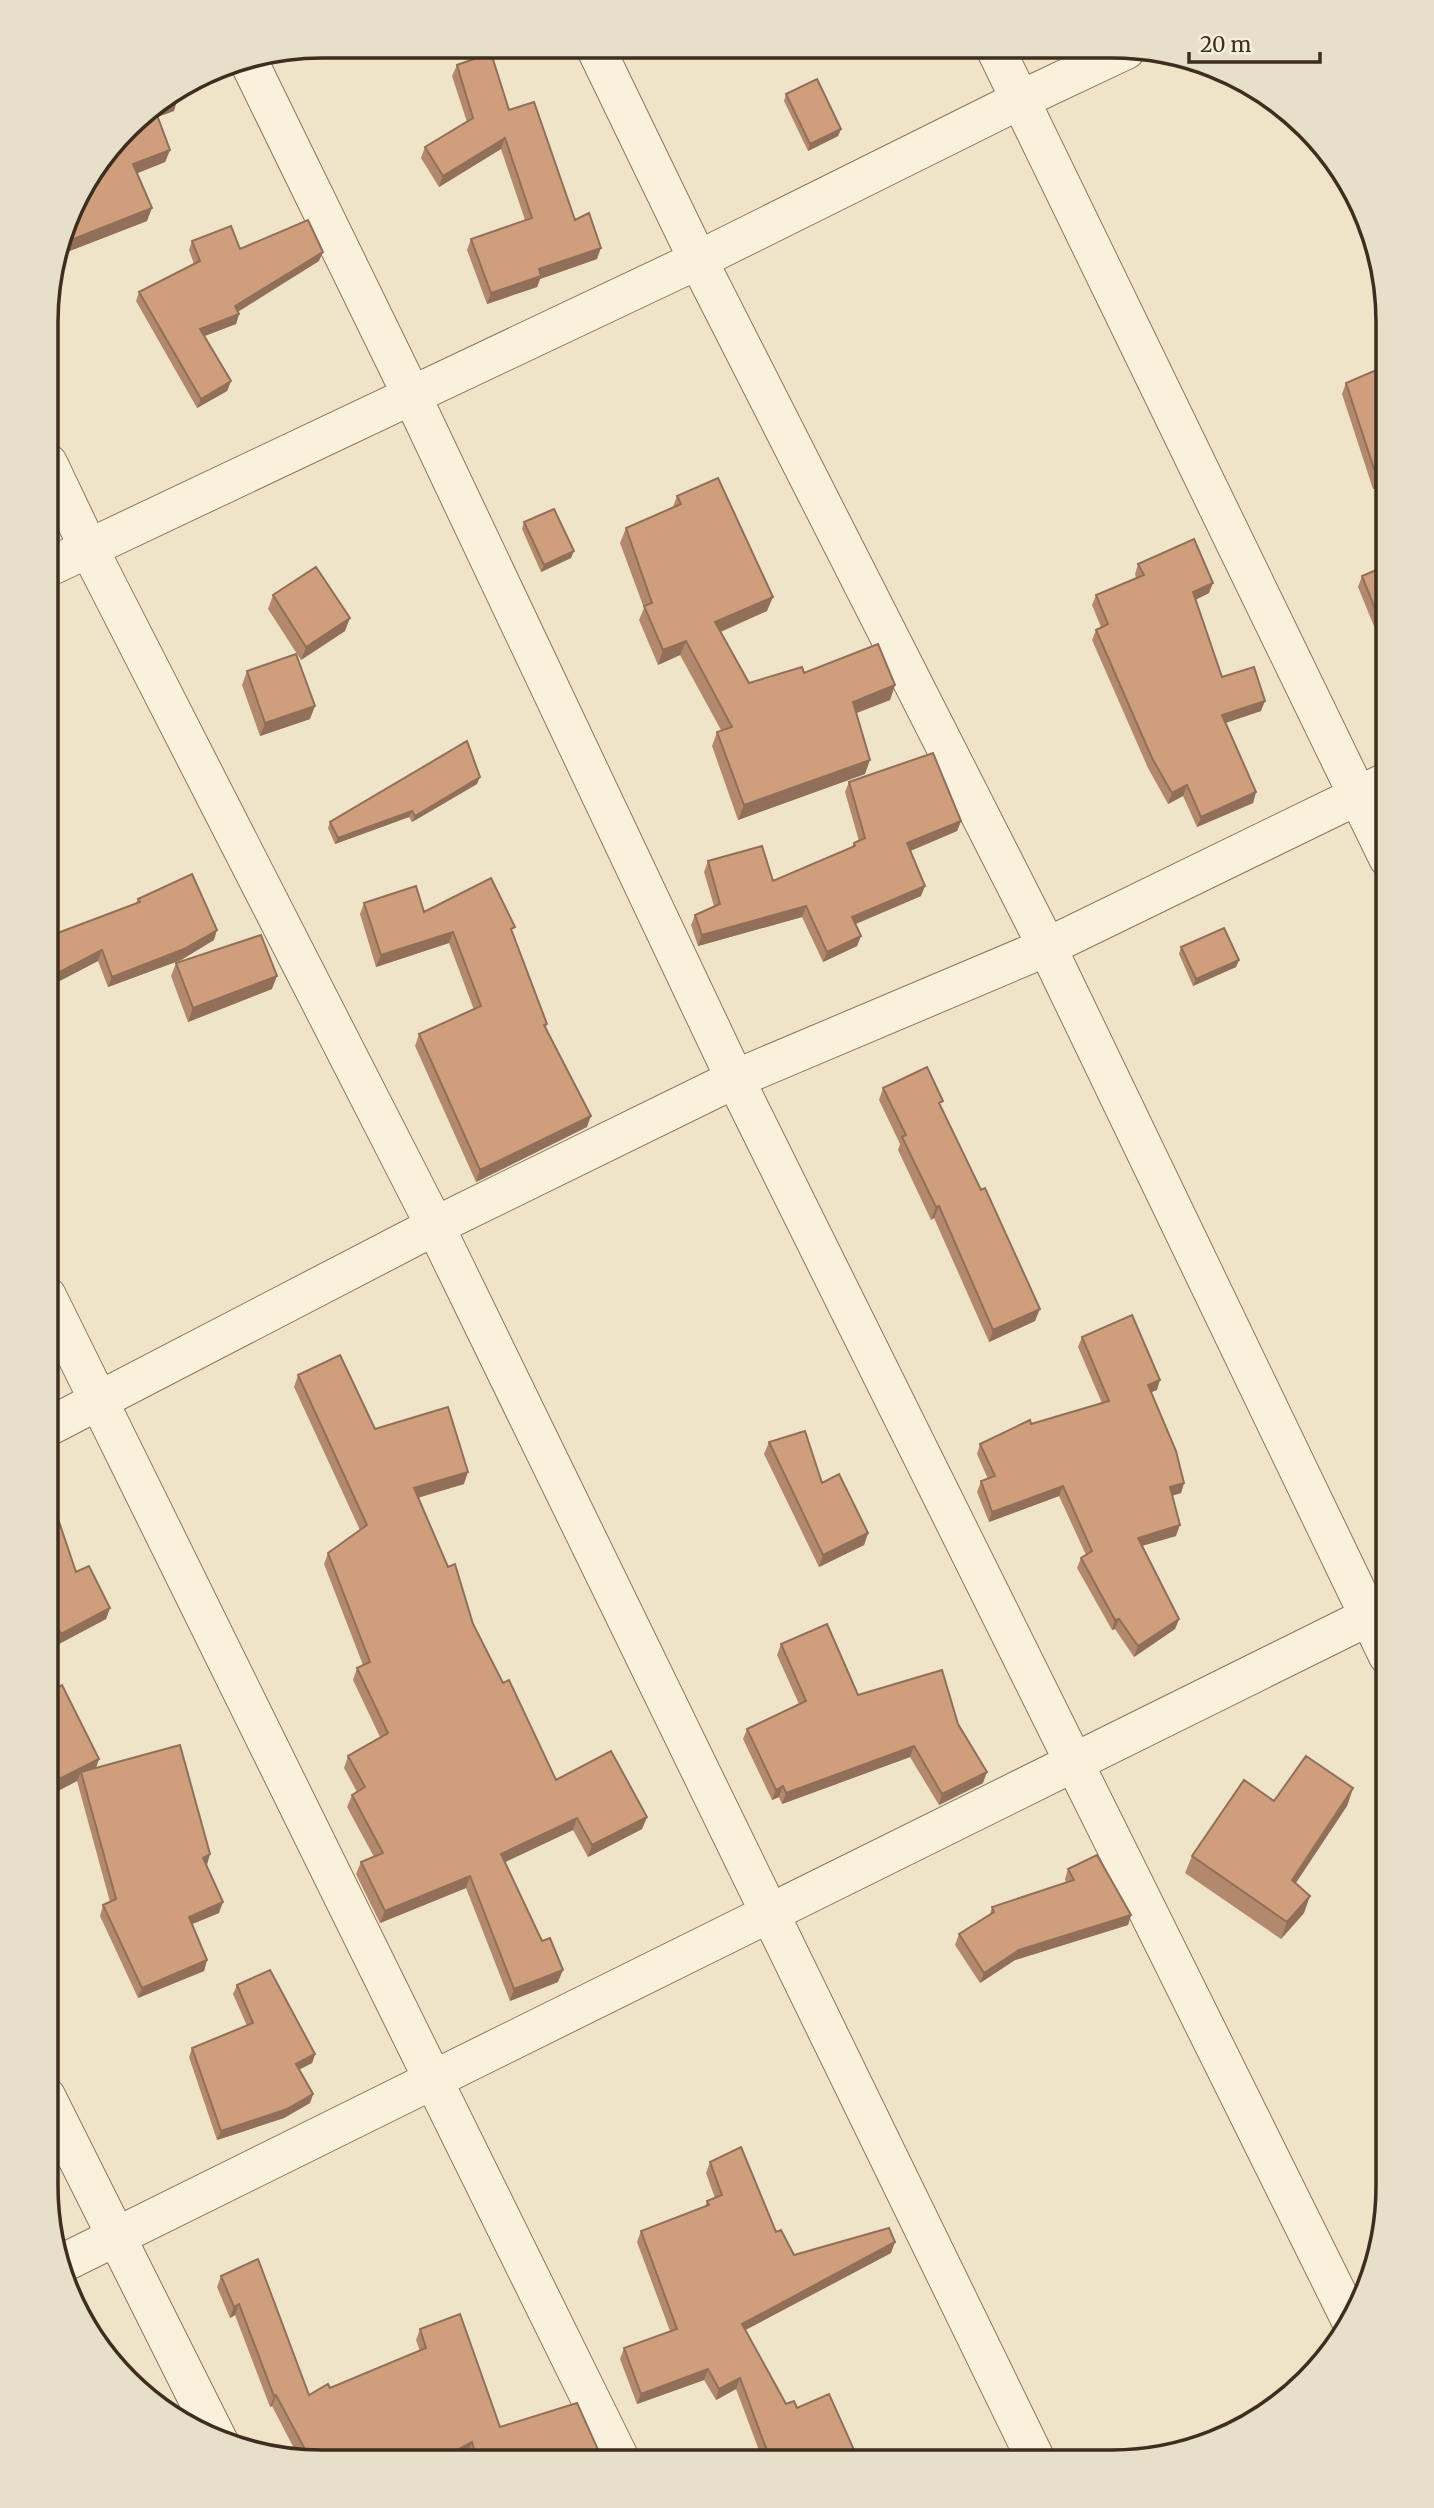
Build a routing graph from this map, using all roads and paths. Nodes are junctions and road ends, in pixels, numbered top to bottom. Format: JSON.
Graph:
{"nodes":[{"id":1,"x":600,"y":58,"type":"edge"},
{"id":2,"x":1000,"y":58,"type":"edge"},
{"id":3,"x":1109,"y":58,"type":"edge"},
{"id":4,"x":252,"y":67,"type":"edge"},
{"id":5,"x":1020,"y":100,"type":"junction"},
{"id":6,"x":698,"y":260,"type":"junction"},
{"id":7,"x":411,"y":394,"type":"junction"},
{"id":8,"x":58,"y":484,"type":"edge"},
{"id":9,"x":89,"y":549,"type":"junction"},
{"id":10,"x":58,"y":563,"type":"edge"},
{"id":11,"x":1373,"y":789,"type":"edge"},
{"id":12,"x":1047,"y":947,"type":"junction"},
{"id":13,"x":735,"y":1079,"type":"junction"},
{"id":14,"x":435,"y":1226,"type":"junction"},
{"id":15,"x":58,"y":1319,"type":"edge"},
{"id":16,"x":98,"y":1401,"type":"junction"},
{"id":17,"x":58,"y":1422,"type":"edge"},
{"id":18,"x":1376,"y":1608,"type":"edge"},
{"id":19,"x":1376,"y":1613,"type":"edge"},
{"id":20,"x":1073,"y":1763,"type":"junction"},
{"id":21,"x":770,"y":1913,"type":"junction"},
{"id":22,"x":431,"y":2081,"type":"junction"},
{"id":23,"x":58,"y":2121,"type":"edge"},
{"id":24,"x":115,"y":2237,"type":"junction"},
{"id":25,"x":69,"y":2260,"type":"edge"},
{"id":26,"x":1345,"y":2310,"type":"edge"},
{"id":27,"x":211,"y":2425,"type":"edge"},
{"id":28,"x":616,"y":2450,"type":"edge"},
{"id":29,"x":1031,"y":2450,"type":"edge"}],
"edges":[{"from":1,"to":6,"type":"street"},
{"from":2,"to":5,"type":"street"},
{"from":3,"to":5,"type":"street"},
{"from":4,"to":7,"type":"street"},
{"from":5,"to":6,"type":"street"},
{"from":5,"to":11,"type":"street"},
{"from":6,"to":7,"type":"street"},
{"from":6,"to":12,"type":"street"},
{"from":7,"to":9,"type":"street"},
{"from":7,"to":13,"type":"street"},
{"from":8,"to":9,"type":"street"},
{"from":9,"to":10,"type":"street"},
{"from":9,"to":14,"type":"street"},
{"from":11,"to":12,"type":"street"},
{"from":12,"to":13,"type":"street"},
{"from":12,"to":18,"type":"street"},
{"from":13,"to":14,"type":"street"},
{"from":13,"to":20,"type":"street"},
{"from":14,"to":16,"type":"street"},
{"from":14,"to":21,"type":"street"},
{"from":15,"to":16,"type":"street"},
{"from":16,"to":17,"type":"street"},
{"from":16,"to":22,"type":"street"},
{"from":19,"to":20,"type":"street"},
{"from":20,"to":21,"type":"street"},
{"from":20,"to":26,"type":"street"},
{"from":21,"to":22,"type":"street"},
{"from":21,"to":29,"type":"street"},
{"from":22,"to":24,"type":"street"},
{"from":22,"to":28,"type":"street"},
{"from":23,"to":24,"type":"street"},
{"from":24,"to":25,"type":"street"},
{"from":24,"to":27,"type":"street"}]}
